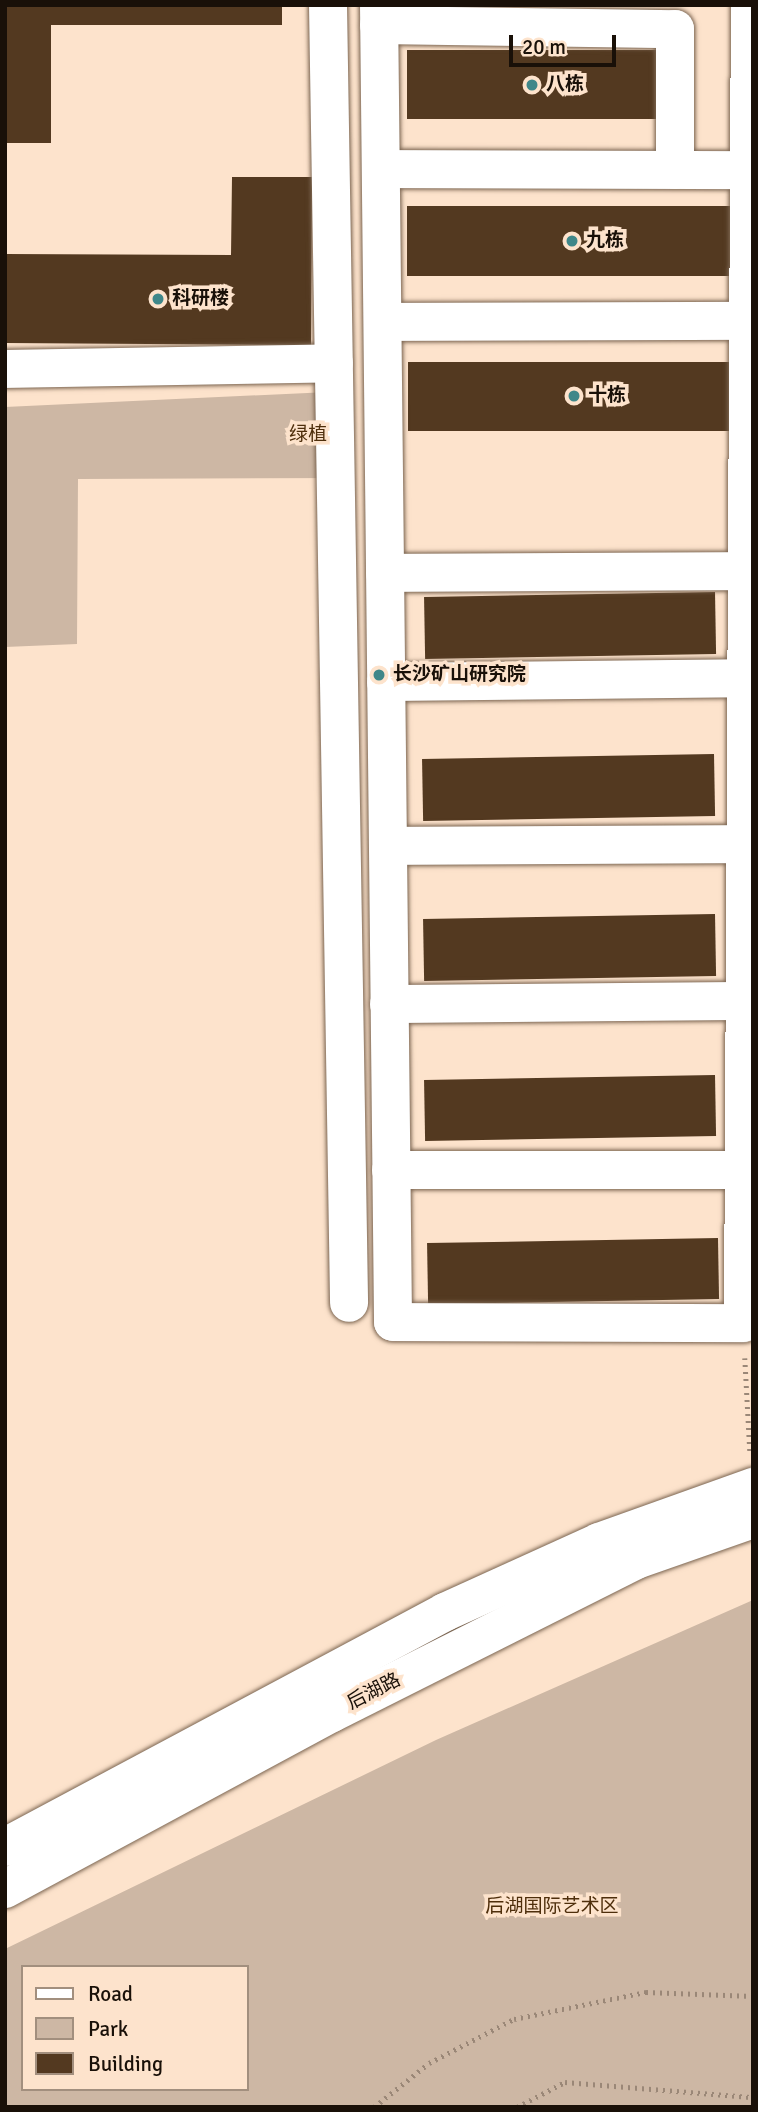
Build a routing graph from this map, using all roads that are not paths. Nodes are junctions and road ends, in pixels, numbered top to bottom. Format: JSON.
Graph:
{"nodes":[{"id":1,"x":328,"y":5,"type":"edge"},
{"id":2,"x":751,"y":5,"type":"edge"},
{"id":3,"x":379,"y":15,"type":"edge"},
{"id":4,"x":381,"y":169,"type":"junction"},
{"id":5,"x":675,"y":170,"type":"junction"},
{"id":6,"x":750,"y":170,"type":"junction"},
{"id":7,"x":749,"y":321,"type":"junction"},
{"id":8,"x":383,"y":323,"type":"junction"},
{"id":9,"x":334,"y":363,"type":"junction"},
{"id":10,"x":5,"y":369,"type":"edge"},
{"id":11,"x":748,"y":571,"type":"junction"},
{"id":12,"x":385,"y":573,"type":"junction"},
{"id":13,"x":747,"y":678,"type":"junction"},
{"id":14,"x":386,"y":682,"type":"junction"},
{"id":15,"x":746,"y":844,"type":"junction"},
{"id":16,"x":388,"y":846,"type":"junction"},
{"id":17,"x":746,"y":1001,"type":"junction"},
{"id":18,"x":389,"y":1004,"type":"junction"},
{"id":19,"x":391,"y":1170,"type":"junction"},
{"id":20,"x":744,"y":1170,"type":"junction"},
{"id":21,"x":349,"y":1303,"type":"dead end"},
{"id":22,"x":752,"y":1497,"type":"edge"},
{"id":23,"x":5,"y":1847,"type":"edge"},
{"id":24,"x":5,"y":1889,"type":"edge"}],
"edges":[{"from":1,"to":9,"type":"street"},
{"from":2,"to":6,"type":"street"},
{"from":3,"to":4,"type":"street"},
{"from":3,"to":5,"type":"street"},
{"from":4,"to":5,"type":"street"},
{"from":4,"to":8,"type":"street"},
{"from":5,"to":6,"type":"street"},
{"from":6,"to":7,"type":"street"},
{"from":7,"to":8,"type":"street"},
{"from":7,"to":11,"type":"street"},
{"from":8,"to":12,"type":"street"},
{"from":9,"to":10,"type":"street"},
{"from":9,"to":21,"type":"street"},
{"from":11,"to":12,"type":"street"},
{"from":11,"to":13,"type":"street"},
{"from":12,"to":14,"type":"street"},
{"from":13,"to":14,"type":"street"},
{"from":13,"to":15,"type":"street"},
{"from":14,"to":16,"type":"street"},
{"from":15,"to":16,"type":"street"},
{"from":15,"to":17,"type":"street"},
{"from":16,"to":18,"type":"street"},
{"from":17,"to":18,"type":"street"},
{"from":17,"to":20,"type":"street"},
{"from":18,"to":19,"type":"street"},
{"from":19,"to":20,"type":"street"},
{"from":19,"to":20,"type":"street"},
{"from":22,"to":23,"type":"street","name":"后湖路"},
{"from":22,"to":24,"type":"street","name":"后湖路"}]}
